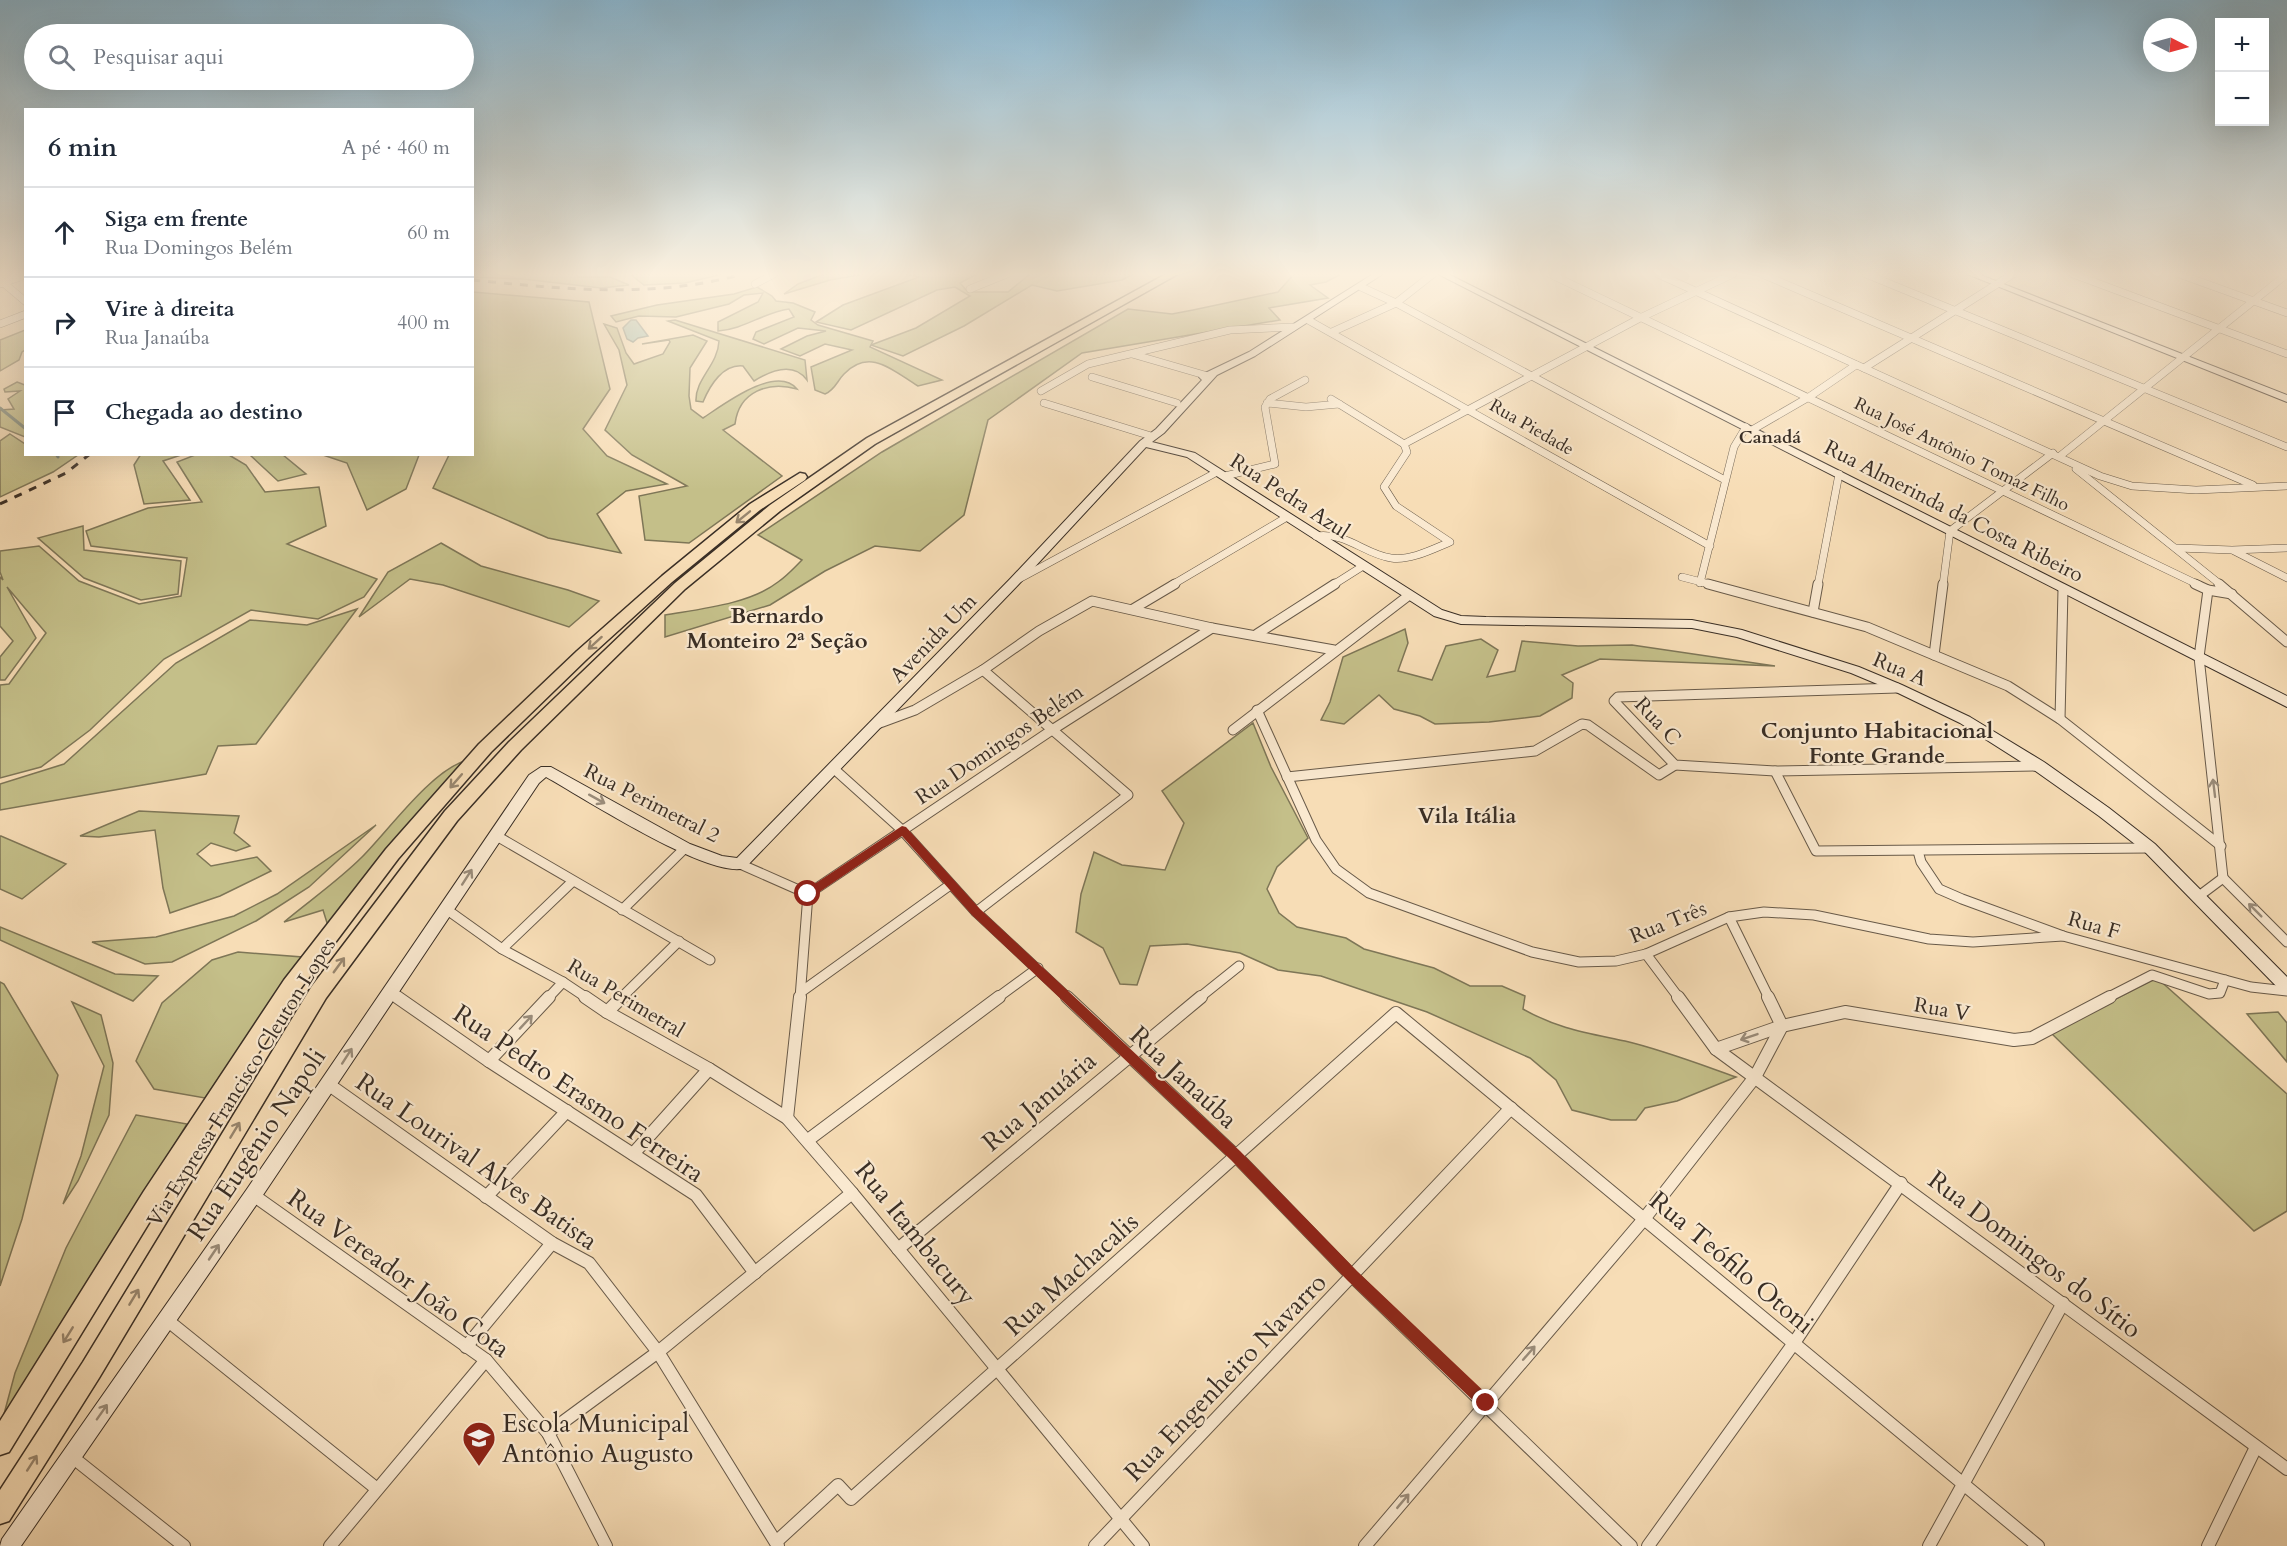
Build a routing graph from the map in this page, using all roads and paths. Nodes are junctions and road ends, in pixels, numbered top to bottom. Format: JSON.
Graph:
{"nodes":[{"id":1,"x":1027,"y":346,"type":"edge"},
{"id":2,"x":1043,"y":346,"type":"edge"},
{"id":3,"x":1160,"y":346,"type":"edge"},
{"id":4,"x":1264,"y":346,"type":"edge"},
{"id":5,"x":1357,"y":346,"type":"edge"},
{"id":6,"x":1475,"y":346,"type":"edge"},
{"id":7,"x":1585,"y":346,"type":"edge"},
{"id":8,"x":1589,"y":346,"type":"edge"},
{"id":9,"x":1703,"y":346,"type":"edge"},
{"id":10,"x":1816,"y":346,"type":"edge"},
{"id":11,"x":1900,"y":346,"type":"edge"},
{"id":12,"x":1932,"y":346,"type":"edge"},
{"id":13,"x":2041,"y":346,"type":"edge"},
{"id":14,"x":2156,"y":346,"type":"edge"},
{"id":15,"x":2199,"y":346,"type":"edge"},
{"id":16,"x":2267,"y":346,"type":"edge"},
{"id":17,"x":1130,"y":353,"type":"junction"},
{"id":18,"x":2287,"y":354,"type":"edge"},
{"id":19,"x":2184,"y":357,"type":"junction"},
{"id":20,"x":1856,"y":365,"type":"junction"},
{"id":21,"x":1864,"y":368,"type":"junction"},
{"id":22,"x":1210,"y":375,"type":"junction"},
{"id":23,"x":1092,"y":377,"type":"dead end"},
{"id":24,"x":1531,"y":377,"type":"junction"},
{"id":25,"x":1305,"y":380,"type":"dead end"},
{"id":26,"x":2143,"y":388,"type":"junction"},
{"id":27,"x":1041,"y":391,"type":"dead end"},
{"id":28,"x":1809,"y":397,"type":"junction"},
{"id":29,"x":1331,"y":399,"type":"dead end"},
{"id":30,"x":2287,"y":399,"type":"edge"},
{"id":31,"x":1044,"y":402,"type":"dead end"},
{"id":32,"x":1177,"y":403,"type":"junction"},
{"id":33,"x":1267,"y":403,"type":"junction"},
{"id":34,"x":1339,"y":404,"type":"junction"},
{"id":35,"x":1468,"y":408,"type":"junction"},
{"id":36,"x":2103,"y":421,"type":"junction"},
{"id":37,"x":1749,"y":428,"type":"junction"},
{"id":38,"x":1148,"y":439,"type":"junction"},
{"id":39,"x":1404,"y":444,"type":"junction"},
{"id":40,"x":2287,"y":447,"type":"edge"},
{"id":41,"x":2057,"y":454,"type":"junction"},
{"id":42,"x":1221,"y":474,"type":"junction"},
{"id":43,"x":1839,"y":474,"type":"junction"},
{"id":44,"x":1725,"y":480,"type":"junction"},
{"id":45,"x":2287,"y":486,"type":"edge"},
{"id":46,"x":2257,"y":487,"type":"junction"},
{"id":47,"x":2001,"y":490,"type":"junction"},
{"id":48,"x":1287,"y":517,"type":"junction"},
{"id":49,"x":1950,"y":531,"type":"junction"},
{"id":50,"x":1316,"y":536,"type":"junction"},
{"id":51,"x":1710,"y":546,"type":"junction"},
{"id":52,"x":2177,"y":548,"type":"junction"},
{"id":53,"x":2287,"y":548,"type":"edge"},
{"id":54,"x":2232,"y":550,"type":"junction"},
{"id":55,"x":1363,"y":566,"type":"junction"},
{"id":56,"x":1682,"y":578,"type":"dead end"},
{"id":57,"x":2287,"y":578,"type":"edge"},
{"id":58,"x":1014,"y":582,"type":"junction"},
{"id":59,"x":1700,"y":583,"type":"junction"},
{"id":60,"x":2063,"y":589,"type":"junction"},
{"id":61,"x":2208,"y":590,"type":"junction"},
{"id":62,"x":2232,"y":594,"type":"junction"},
{"id":63,"x":1408,"y":596,"type":"junction"},
{"id":64,"x":1133,"y":609,"type":"junction"},
{"id":65,"x":1813,"y":612,"type":"junction"},
{"id":66,"x":1212,"y":628,"type":"junction"},
{"id":67,"x":1257,"y":634,"type":"junction"},
{"id":68,"x":2287,"y":642,"type":"edge"},
{"id":69,"x":1334,"y":650,"type":"junction"},
{"id":70,"x":1934,"y":654,"type":"junction"},
{"id":71,"x":2199,"y":657,"type":"junction"},
{"id":72,"x":983,"y":670,"type":"junction"},
{"id":73,"x":1898,"y":687,"type":"junction"},
{"id":74,"x":2287,"y":702,"type":"edge"},
{"id":75,"x":1257,"y":710,"type":"junction"},
{"id":76,"x":2060,"y":719,"type":"junction"},
{"id":77,"x":877,"y":724,"type":"junction"},
{"id":78,"x":1052,"y":730,"type":"junction"},
{"id":79,"x":1233,"y":730,"type":"dead end"},
{"id":80,"x":1675,"y":765,"type":"junction"},
{"id":81,"x":2039,"y":766,"type":"junction"},
{"id":82,"x":833,"y":768,"type":"junction"},
{"id":83,"x":546,"y":771,"type":"joint"},
{"id":84,"x":1775,"y":771,"type":"junction"},
{"id":85,"x":1287,"y":777,"type":"junction"},
{"id":86,"x":902,"y":830,"type":"junction"},
{"id":87,"x":495,"y":836,"type":"junction"},
{"id":88,"x":2221,"y":846,"type":"junction"},
{"id":89,"x":685,"y":848,"type":"junction"},
{"id":90,"x":2150,"y":848,"type":"junction"},
{"id":91,"x":1918,"y":850,"type":"junction"},
{"id":92,"x":740,"y":864,"type":"junction"},
{"id":93,"x":2223,"y":878,"type":"junction"},
{"id":94,"x":572,"y":882,"type":"junction"},
{"id":95,"x":950,"y":885,"type":"junction"},
{"id":96,"x":808,"y":894,"type":"junction"},
{"id":97,"x":2199,"y":896,"type":"junction"},
{"id":98,"x":446,"y":909,"type":"junction"},
{"id":99,"x":622,"y":910,"type":"junction"},
{"id":100,"x":976,"y":912,"type":"junction"},
{"id":101,"x":1729,"y":917,"type":"junction"},
{"id":102,"x":2063,"y":936,"type":"junction"},
{"id":103,"x":679,"y":941,"type":"junction"},
{"id":104,"x":2287,"y":942,"type":"edge"},
{"id":105,"x":502,"y":949,"type":"junction"},
{"id":106,"x":1646,"y":954,"type":"junction"},
{"id":107,"x":710,"y":960,"type":"dead end"},
{"id":108,"x":1239,"y":966,"type":"dead end"},
{"id":109,"x":1038,"y":968,"type":"junction"},
{"id":110,"x":2225,"y":980,"type":"junction"},
{"id":111,"x":563,"y":982,"type":"junction"},
{"id":112,"x":2287,"y":989,"type":"edge"},
{"id":113,"x":389,"y":992,"type":"junction"},
{"id":114,"x":801,"y":992,"type":"junction"},
{"id":115,"x":607,"y":1012,"type":"junction"},
{"id":116,"x":1396,"y":1013,"type":"joint"},
{"id":117,"x":1782,"y":1026,"type":"junction"},
{"id":118,"x":1716,"y":1049,"type":"junction"},
{"id":119,"x":1127,"y":1056,"type":"junction"},
{"id":120,"x":489,"y":1061,"type":"junction"},
{"id":121,"x":709,"y":1069,"type":"junction"},
{"id":122,"x":1755,"y":1077,"type":"junction"},
{"id":123,"x":328,"y":1084,"type":"junction"},
{"id":124,"x":1511,"y":1108,"type":"junction"},
{"id":125,"x":567,"y":1111,"type":"junction"},
{"id":126,"x":787,"y":1118,"type":"junction"},
{"id":127,"x":808,"y":1140,"type":"junction"},
{"id":128,"x":633,"y":1154,"type":"junction"},
{"id":129,"x":1235,"y":1155,"type":"junction"},
{"id":130,"x":1901,"y":1183,"type":"junction"},
{"id":131,"x":852,"y":1193,"type":"junction"},
{"id":132,"x":253,"y":1195,"type":"junction"},
{"id":133,"x":486,"y":1197,"type":"junction"},
{"id":134,"x":1644,"y":1219,"type":"junction"},
{"id":135,"x":552,"y":1243,"type":"junction"},
{"id":136,"x":898,"y":1249,"type":"junction"},
{"id":137,"x":754,"y":1273,"type":"junction"},
{"id":138,"x":1352,"y":1276,"type":"junction"},
{"id":139,"x":2063,"y":1303,"type":"junction"},
{"id":140,"x":167,"y":1320,"type":"junction"},
{"id":141,"x":1794,"y":1343,"type":"junction"},
{"id":142,"x":466,"y":1347,"type":"junction"},
{"id":143,"x":658,"y":1352,"type":"junction"},
{"id":144,"x":486,"y":1360,"type":"junction"},
{"id":145,"x":999,"y":1372,"type":"junction"},
{"id":146,"x":1486,"y":1403,"type":"junction"},
{"id":147,"x":548,"y":1432,"type":"junction"},
{"id":148,"x":0,"y":1443,"type":"edge"},
{"id":149,"x":2256,"y":1447,"type":"junction"},
{"id":150,"x":71,"y":1456,"type":"junction"},
{"id":151,"x":2287,"y":1468,"type":"edge"},
{"id":152,"x":1964,"y":1485,"type":"junction"},
{"id":153,"x":377,"y":1489,"type":"junction"},
{"id":154,"x":0,"y":1512,"type":"edge"},
{"id":155,"x":1120,"y":1519,"type":"junction"},
{"id":156,"x":777,"y":1544,"type":"edge"},
{"id":157,"x":9,"y":1546,"type":"edge"},
{"id":158,"x":184,"y":1546,"type":"edge"},
{"id":159,"x":330,"y":1546,"type":"edge"},
{"id":160,"x":606,"y":1546,"type":"edge"},
{"id":161,"x":1095,"y":1546,"type":"edge"},
{"id":162,"x":1143,"y":1546,"type":"edge"},
{"id":163,"x":1365,"y":1546,"type":"edge"},
{"id":164,"x":1631,"y":1546,"type":"edge"},
{"id":165,"x":1648,"y":1546,"type":"edge"},
{"id":166,"x":1929,"y":1546,"type":"edge"},
{"id":167,"x":2038,"y":1546,"type":"edge"},
{"id":168,"x":2208,"y":1546,"type":"edge"}],
"edges":[{"from":1,"to":148,"type":"highway","name":"Via Expressa Francisco Cleuton Lopes","one_way":true},
{"from":154,"to":2,"type":"highway","name":"Via Expressa Francisco Cleuton Lopes","one_way":true},
{"from":3,"to":17,"type":"street"},
{"from":4,"to":22,"type":"street"},
{"from":5,"to":35,"type":"street","name":"Rua Piedade"},
{"from":6,"to":24,"type":"street"},
{"from":7,"to":24,"type":"street"},
{"from":8,"to":37,"type":"street","name":"Rua Almerinda da Costa Ribeiro"},
{"from":9,"to":28,"type":"street","name":"Rua José Antônio Tomaz Filho"},
{"from":10,"to":20,"type":"street"},
{"from":11,"to":21,"type":"street"},
{"from":12,"to":36,"type":"street"},
{"from":13,"to":26,"type":"street"},
{"from":14,"to":19,"type":"street"},
{"from":15,"to":19,"type":"street"},
{"from":16,"to":18,"type":"street"},
{"from":17,"to":22,"type":"street"},
{"from":17,"to":27,"type":"street"},
{"from":19,"to":26,"type":"street"},
{"from":19,"to":30,"type":"street"},
{"from":20,"to":21,"type":"street"},
{"from":20,"to":28,"type":"street"},
{"from":21,"to":41,"type":"street"},
{"from":22,"to":32,"type":"street"},
{"from":22,"to":38,"type":"street"},
{"from":23,"to":32,"type":"street"},
{"from":24,"to":35,"type":"street"},
{"from":24,"to":44,"type":"street"},
{"from":25,"to":33,"type":"street"},
{"from":26,"to":36,"type":"street"},
{"from":26,"to":40,"type":"street"},
{"from":28,"to":37,"type":"street"},
{"from":28,"to":47,"type":"street","name":"Rua José Antônio Tomaz Filho"},
{"from":29,"to":34,"type":"street"},
{"from":31,"to":38,"type":"street"},
{"from":32,"to":38,"type":"street"},
{"from":33,"to":34,"type":"street"},
{"from":33,"to":42,"type":"street"},
{"from":34,"to":39,"type":"street"},
{"from":35,"to":39,"type":"street"},
{"from":35,"to":51,"type":"street","name":"Rua Piedade"},
{"from":36,"to":41,"type":"street"},
{"from":36,"to":46,"type":"street"},
{"from":37,"to":43,"type":"street","name":"Rua Almerinda da Costa Ribeiro"},
{"from":37,"to":44,"type":"street"},
{"from":38,"to":42,"type":"street","name":"Rua Pedra Azul"},
{"from":38,"to":58,"type":"street","name":"Avenida Um"},
{"from":39,"to":50,"type":"street"},
{"from":41,"to":46,"type":"street"},
{"from":41,"to":47,"type":"street"},
{"from":41,"to":52,"type":"street"},
{"from":42,"to":48,"type":"street","name":"Rua Pedra Azul"},
{"from":42,"to":58,"type":"street"},
{"from":43,"to":49,"type":"street","name":"Rua Almerinda da Costa Ribeiro"},
{"from":43,"to":65,"type":"street"},
{"from":44,"to":51,"type":"street"},
{"from":45,"to":46,"type":"street"},
{"from":47,"to":49,"type":"street"},
{"from":47,"to":61,"type":"street","name":"Rua José Antônio Tomaz Filho"},
{"from":48,"to":50,"type":"street","name":"Rua Pedra Azul"},
{"from":48,"to":64,"type":"street"},
{"from":49,"to":60,"type":"street","name":"Rua Almerinda da Costa Ribeiro"},
{"from":49,"to":70,"type":"street"},
{"from":50,"to":55,"type":"street","name":"Rua Pedra Azul"},
{"from":51,"to":59,"type":"street"},
{"from":52,"to":54,"type":"street"},
{"from":52,"to":62,"type":"street"},
{"from":53,"to":54,"type":"street"},
{"from":54,"to":57,"type":"street"},
{"from":55,"to":63,"type":"street","name":"Rua Pedra Azul"},
{"from":55,"to":67,"type":"street"},
{"from":56,"to":59,"type":"street"},
{"from":58,"to":77,"type":"street","name":"Avenida Um"},
{"from":59,"to":65,"type":"street"},
{"from":60,"to":71,"type":"street","name":"Rua Almerinda da Costa Ribeiro"},
{"from":60,"to":76,"type":"street"},
{"from":61,"to":62,"type":"street","name":"Rua José Antônio Tomaz Filho"},
{"from":61,"to":71,"type":"street"},
{"from":62,"to":68,"type":"street"},
{"from":63,"to":69,"type":"street"},
{"from":63,"to":73,"type":"street","name":"Rua A"},
{"from":64,"to":66,"type":"street"},
{"from":64,"to":72,"type":"street"},
{"from":65,"to":70,"type":"street"},
{"from":66,"to":67,"type":"street"},
{"from":66,"to":78,"type":"street","name":"Rua Domingos Belém"},
{"from":67,"to":69,"type":"street"},
{"from":69,"to":75,"type":"street"},
{"from":70,"to":76,"type":"street"},
{"from":71,"to":74,"type":"street","name":"Rua Almerinda da Costa Ribeiro"},
{"from":88,"to":71,"type":"street","one_way":true},
{"from":72,"to":77,"type":"street"},
{"from":72,"to":78,"type":"street"},
{"from":73,"to":80,"type":"street","name":"Rua C"},
{"from":73,"to":81,"type":"street","name":"Rua A"},
{"from":75,"to":79,"type":"street"},
{"from":75,"to":85,"type":"street","name":"Rua Três"},
{"from":76,"to":88,"type":"street"},
{"from":77,"to":82,"type":"street","name":"Avenida Um"},
{"from":78,"to":86,"type":"street","name":"Rua Domingos Belém"},
{"from":78,"to":100,"type":"street"},
{"from":80,"to":84,"type":"street","name":"Rua C"},
{"from":80,"to":85,"type":"street"},
{"from":81,"to":84,"type":"street","name":"Rua C"},
{"from":81,"to":90,"type":"street","name":"Rua A"},
{"from":82,"to":86,"type":"street","name":"Rua Janaúba"},
{"from":82,"to":92,"type":"street","name":"Avenida Um"},
{"from":83,"to":87,"type":"street","name":"Rua Eugênio Napoli"},
{"from":83,"to":89,"type":"street","name":"Rua Perimetral 2","one_way":true},
{"from":84,"to":91,"type":"street"},
{"from":85,"to":106,"type":"street","name":"Rua Três"},
{"from":86,"to":95,"type":"street","name":"Rua Janaúba"},
{"from":86,"to":96,"type":"street","name":"Rua Domingos Belém"},
{"from":87,"to":94,"type":"street"},
{"from":98,"to":87,"type":"street","name":"Rua Eugênio Napoli","one_way":true},
{"from":88,"to":93,"type":"street"},
{"from":89,"to":92,"type":"street","name":"Rua Perimetral 2"},
{"from":89,"to":99,"type":"street"},
{"from":90,"to":91,"type":"street"},
{"from":90,"to":97,"type":"street","name":"Rua A"},
{"from":91,"to":102,"type":"street","name":"Rua F"},
{"from":92,"to":96,"type":"street","name":"Rua Perimetral 2"},
{"from":93,"to":97,"type":"street"},
{"from":104,"to":93,"type":"street","one_way":true},
{"from":94,"to":99,"type":"street"},
{"from":94,"to":105,"type":"street"},
{"from":95,"to":100,"type":"street","name":"Rua Janaúba"},
{"from":95,"to":114,"type":"street"},
{"from":96,"to":114,"type":"street"},
{"from":97,"to":112,"type":"street","name":"Rua A"},
{"from":98,"to":105,"type":"street","name":"Rua Perimetral"},
{"from":98,"to":113,"type":"street","name":"Rua Eugênio Napoli"},
{"from":99,"to":103,"type":"street"},
{"from":100,"to":109,"type":"street","name":"Rua Janaúba"},
{"from":101,"to":102,"type":"street","name":"Rua Três"},
{"from":101,"to":106,"type":"street","name":"Rua Três"},
{"from":101,"to":117,"type":"street"},
{"from":102,"to":110,"type":"street","name":"Rua F"},
{"from":103,"to":107,"type":"street"},
{"from":103,"to":115,"type":"street"},
{"from":105,"to":111,"type":"street","name":"Rua Perimetral"},
{"from":106,"to":118,"type":"street","name":"Rua Domingos do Sítio"},
{"from":108,"to":119,"type":"street","name":"Rua Januária"},
{"from":109,"to":119,"type":"street","name":"Rua Janaúba"},
{"from":109,"to":127,"type":"street"},
{"from":110,"to":112,"type":"street","name":"Rua F"},
{"from":110,"to":117,"type":"street","name":"Rua V"},
{"from":111,"to":115,"type":"street","name":"Rua Perimetral"},
{"from":120,"to":111,"type":"street","one_way":true},
{"from":113,"to":120,"type":"street","name":"Rua Pedro Erasmo Ferreira"},
{"from":123,"to":113,"type":"street","name":"Rua Eugênio Napoli","one_way":true},
{"from":114,"to":126,"type":"street"},
{"from":115,"to":121,"type":"street","name":"Rua Perimetral"},
{"from":116,"to":124,"type":"street","name":"Rua Teófilo Otoni"},
{"from":116,"to":129,"type":"street","name":"Rua Machacalis"},
{"from":117,"to":118,"type":"street","name":"Rua V","one_way":true},
{"from":117,"to":122,"type":"street"},
{"from":118,"to":122,"type":"street","name":"Rua Domingos do Sítio"},
{"from":119,"to":129,"type":"street","name":"Rua Janaúba"},
{"from":119,"to":136,"type":"street","name":"Rua Januária"},
{"from":120,"to":125,"type":"street","name":"Rua Pedro Erasmo Ferreira"},
{"from":121,"to":126,"type":"street","name":"Rua Perimetral"},
{"from":121,"to":128,"type":"street"},
{"from":122,"to":130,"type":"street","name":"Rua Domingos do Sítio"},
{"from":122,"to":134,"type":"street"},
{"from":123,"to":132,"type":"street","name":"Rua Eugênio Napoli"},
{"from":123,"to":133,"type":"street","name":"Rua Lourival Alves Batista"},
{"from":124,"to":134,"type":"street","name":"Rua Teófilo Otoni"},
{"from":124,"to":138,"type":"street","name":"Rua Engenheiro Navarro"},
{"from":125,"to":128,"type":"street","name":"Rua Pedro Erasmo Ferreira"},
{"from":125,"to":133,"type":"street"},
{"from":126,"to":127,"type":"street","name":"Rua Itambacury"},
{"from":127,"to":131,"type":"street","name":"Rua Itambacury"},
{"from":128,"to":137,"type":"street","name":"Rua Pedro Erasmo Ferreira"},
{"from":129,"to":138,"type":"street","name":"Rua Janaúba"},
{"from":129,"to":145,"type":"street","name":"Rua Machacalis"},
{"from":130,"to":139,"type":"street","name":"Rua Domingos do Sítio"},
{"from":130,"to":141,"type":"street"},
{"from":131,"to":136,"type":"street","name":"Rua Itambacury"},
{"from":131,"to":137,"type":"street"},
{"from":140,"to":132,"type":"street","name":"Rua Eugênio Napoli","one_way":true},
{"from":132,"to":142,"type":"street","name":"Rua Vereador João Cota"},
{"from":133,"to":135,"type":"street","name":"Rua Lourival Alves Batista"},
{"from":134,"to":141,"type":"street","name":"Rua Teófilo Otoni"},
{"from":146,"to":134,"type":"street","one_way":true},
{"from":135,"to":142,"type":"street"},
{"from":135,"to":143,"type":"street","name":"Rua Lourival Alves Batista"},
{"from":136,"to":145,"type":"street","name":"Rua Itambacury"},
{"from":137,"to":143,"type":"street"},
{"from":138,"to":146,"type":"street","name":"Rua Janaúba"},
{"from":138,"to":155,"type":"street","name":"Rua Engenheiro Navarro"},
{"from":139,"to":149,"type":"street","name":"Rua Domingos do Sítio"},
{"from":139,"to":152,"type":"street"},
{"from":150,"to":140,"type":"street","name":"Rua Eugênio Napoli","one_way":true},
{"from":140,"to":153,"type":"street"},
{"from":141,"to":152,"type":"street","name":"Rua Teófilo Otoni"},
{"from":141,"to":165,"type":"street"},
{"from":142,"to":144,"type":"street","name":"Rua Vereador João Cota"},
{"from":143,"to":147,"type":"street"},
{"from":143,"to":156,"type":"street","name":"Rua Lourival Alves Batista"},
{"from":144,"to":147,"type":"street","name":"Rua Vereador João Cota"},
{"from":144,"to":153,"type":"street"},
{"from":145,"to":155,"type":"street","name":"Rua Itambacury"},
{"from":145,"to":156,"type":"street","name":"Rua Machacalis"},
{"from":163,"to":146,"type":"street","one_way":true},
{"from":146,"to":164,"type":"street","name":"Rua Janaúba"},
{"from":147,"to":160,"type":"street","name":"Rua Vereador João Cota"},
{"from":149,"to":151,"type":"street","name":"Rua Domingos do Sítio"},
{"from":149,"to":168,"type":"street"},
{"from":150,"to":157,"type":"street","name":"Rua Eugênio Napoli"},
{"from":150,"to":158,"type":"street"},
{"from":152,"to":166,"type":"street"},
{"from":152,"to":167,"type":"street","name":"Rua Teófilo Otoni"},
{"from":153,"to":159,"type":"street"},
{"from":155,"to":161,"type":"street","name":"Rua Engenheiro Navarro"},
{"from":155,"to":162,"type":"street","name":"Rua Itambacury"}]}
